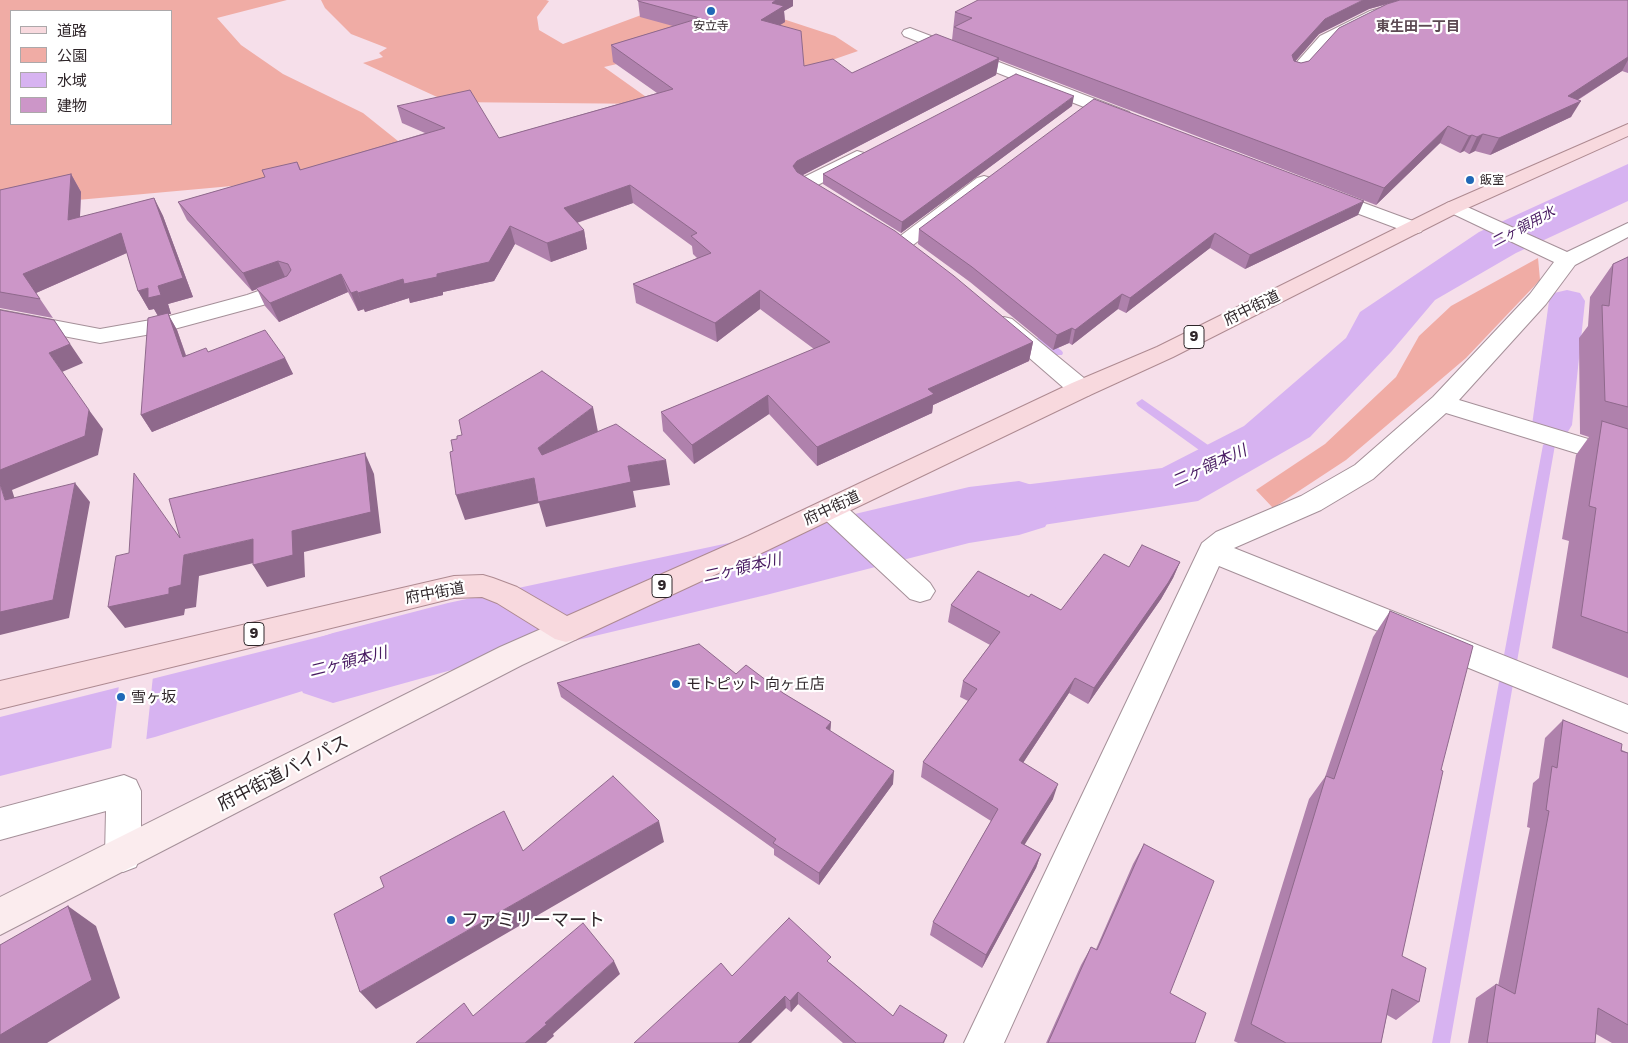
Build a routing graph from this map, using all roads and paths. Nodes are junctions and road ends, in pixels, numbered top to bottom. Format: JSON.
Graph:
{"nodes":[{"id":1,"x":1425,"y":0,"type":"edge"},
{"id":2,"x":910,"y":32,"type":"dead end"},
{"id":3,"x":1296,"y":72,"type":"edge"},
{"id":4,"x":1015,"y":74,"type":"junction"},
{"id":5,"x":999,"y":83,"type":"edge"},
{"id":6,"x":1090,"y":103,"type":"junction"},
{"id":7,"x":1074,"y":115,"type":"edge"},
{"id":8,"x":1140,"y":123,"type":"edge"},
{"id":9,"x":1628,"y":129,"type":"edge"},
{"id":10,"x":874,"y":149,"type":"edge"},
{"id":11,"x":995,"y":174,"type":"edge"},
{"id":12,"x":1307,"y":188,"type":"edge"},
{"id":13,"x":828,"y":199,"type":"edge"},
{"id":14,"x":1454,"y":207,"type":"junction"},
{"id":15,"x":1414,"y":228,"type":"junction"},
{"id":16,"x":1628,"y":229,"type":"edge"},
{"id":17,"x":902,"y":245,"type":"edge"},
{"id":18,"x":1559,"y":257,"type":"junction"},
{"id":19,"x":287,"y":288,"type":"edge"},
{"id":20,"x":991,"y":314,"type":"edge"},
{"id":21,"x":0,"y":317,"type":"edge"},
{"id":22,"x":1081,"y":389,"type":"junction"},
{"id":23,"x":1442,"y":403,"type":"junction"},
{"id":24,"x":1628,"y":460,"type":"edge"},
{"id":25,"x":832,"y":510,"type":"junction"},
{"id":26,"x":1212,"y":551,"type":"junction"},
{"id":27,"x":920,"y":591,"type":"dead end"},
{"id":28,"x":566,"y":630,"type":"junction"},
{"id":29,"x":0,"y":695,"type":"edge"},
{"id":30,"x":1628,"y":718,"type":"edge"},
{"id":31,"x":0,"y":824,"type":"edge"},
{"id":32,"x":123,"y":855,"type":"junction"},
{"id":33,"x":0,"y":918,"type":"edge"},
{"id":34,"x":984,"y":1043,"type":"edge"}],
"edges":[{"from":1,"to":3,"type":"street"},
{"from":2,"to":4,"type":"street"},
{"from":4,"to":5,"type":"street"},
{"from":4,"to":6,"type":"street"},
{"from":6,"to":7,"type":"street"},
{"from":6,"to":8,"type":"street"},
{"from":9,"to":14,"type":"main road","name":"府中街道","number":"9"},
{"from":10,"to":13,"type":"street"},
{"from":11,"to":17,"type":"street"},
{"from":12,"to":15,"type":"street"},
{"from":14,"to":15,"type":"main road","name":"府中街道","number":"9"},
{"from":14,"to":18,"type":"street"},
{"from":15,"to":22,"type":"main road","name":"府中街道","number":"9"},
{"from":16,"to":18,"type":"street"},
{"from":18,"to":23,"type":"street"},
{"from":19,"to":21,"type":"street"},
{"from":20,"to":22,"type":"street"},
{"from":22,"to":25,"type":"main road","name":"府中街道","number":"9"},
{"from":23,"to":24,"type":"street"},
{"from":23,"to":26,"type":"street"},
{"from":25,"to":27,"type":"street"},
{"from":25,"to":28,"type":"main road","name":"府中街道","number":"9"},
{"from":26,"to":30,"type":"street"},
{"from":26,"to":34,"type":"street"},
{"from":28,"to":29,"type":"main road","name":"府中街道","number":"9"},
{"from":28,"to":32,"type":"street","name":"府中街道バイパス"},
{"from":31,"to":32,"type":"street"},
{"from":32,"to":33,"type":"street","name":"府中街道バイパス"}]}
